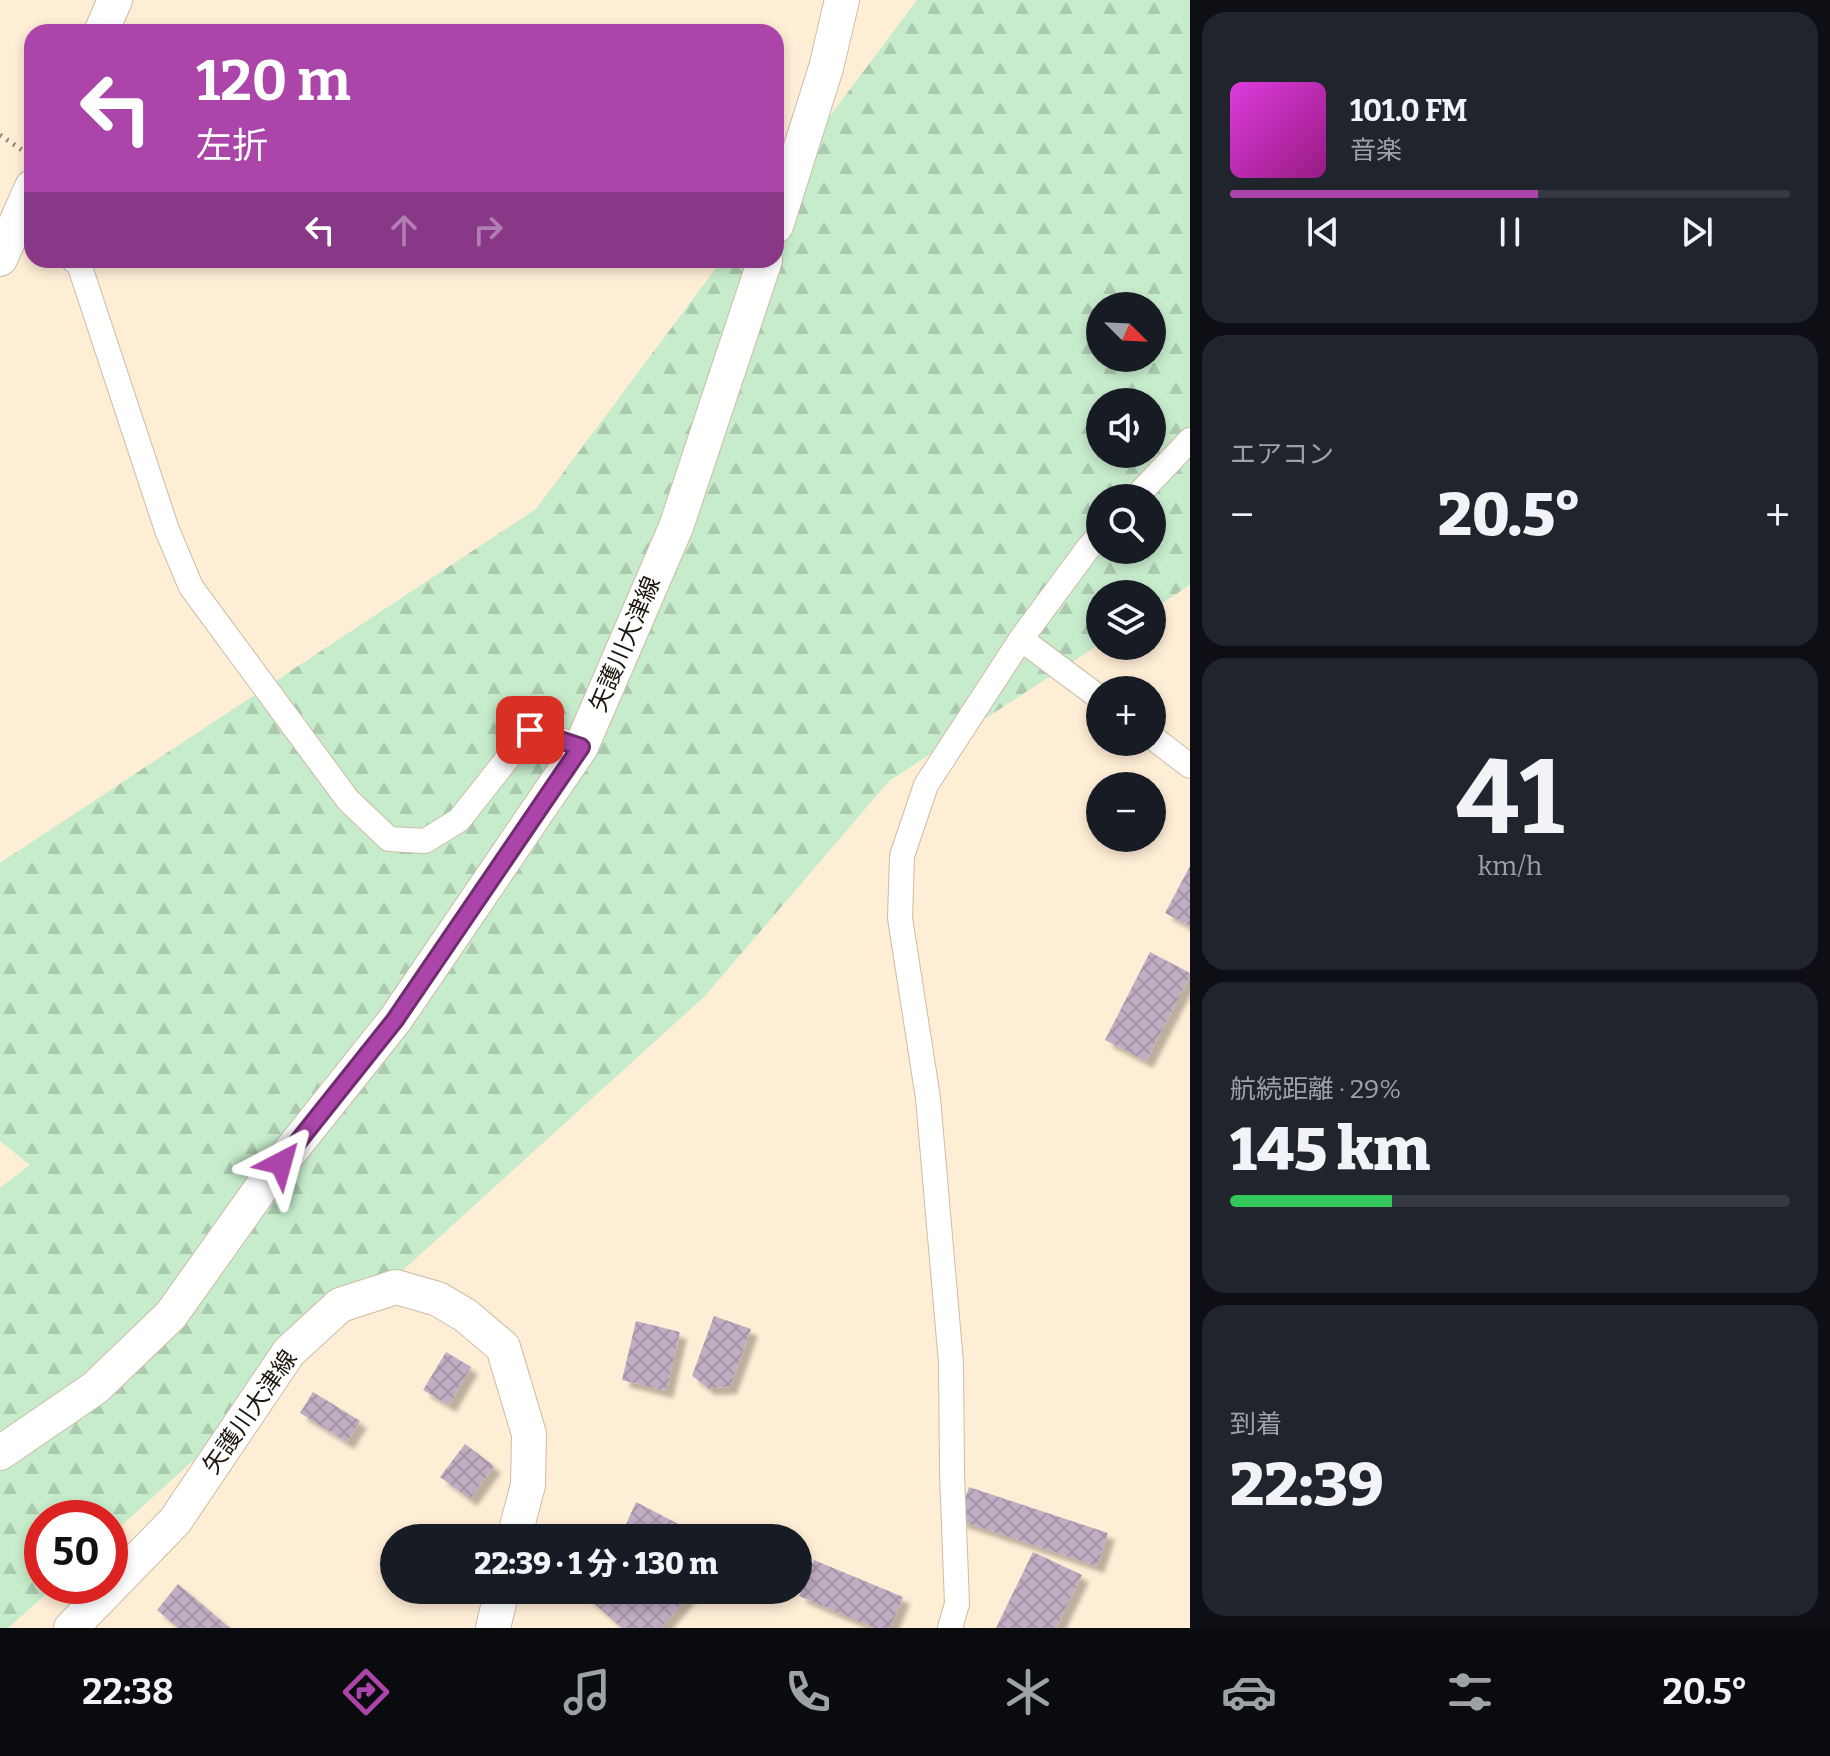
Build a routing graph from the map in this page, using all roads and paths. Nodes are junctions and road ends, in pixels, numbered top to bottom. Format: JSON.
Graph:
{"nodes":[{"id":1,"x":115,"y":0,"type":"edge"},
{"id":2,"x":842,"y":0,"type":"edge"},
{"id":3,"x":104,"y":24,"type":"edge"},
{"id":4,"x":0,"y":135,"type":"edge"},
{"id":5,"x":24,"y":151,"type":"edge"},
{"id":6,"x":784,"y":201,"type":"edge"},
{"id":7,"x":24,"y":217,"type":"edge"},
{"id":8,"x":0,"y":259,"type":"edge"},
{"id":9,"x":80,"y":268,"type":"edge"},
{"id":10,"x":762,"y":268,"type":"edge"},
{"id":11,"x":1190,"y":440,"type":"edge"},
{"id":12,"x":1148,"y":484,"type":"edge"},
{"id":13,"x":1086,"y":551,"type":"edge"},
{"id":14,"x":1021,"y":639,"type":"junction"},
{"id":15,"x":1086,"y":688,"type":"edge"},
{"id":16,"x":581,"y":747,"type":"junction"},
{"id":17,"x":1166,"y":748,"type":"edge"},
{"id":18,"x":1190,"y":766,"type":"edge"},
{"id":19,"x":0,"y":1453,"type":"edge"},
{"id":20,"x":518,"y":1524,"type":"edge"},
{"id":21,"x":499,"y":1604,"type":"edge"},
{"id":22,"x":71,"y":1628,"type":"edge"},
{"id":23,"x":493,"y":1628,"type":"edge"},
{"id":24,"x":950,"y":1628,"type":"edge"}],
"edges":[{"from":1,"to":3,"type":"main road"},
{"from":2,"to":6,"type":"main road"},
{"from":4,"to":5,"type":"path"},
{"from":7,"to":8,"type":"main road"},
{"from":9,"to":16,"type":"street"},
{"from":10,"to":16,"type":"main road","name":"矢護川大津線"},
{"from":11,"to":12,"type":"street"},
{"from":13,"to":14,"type":"street"},
{"from":14,"to":15,"type":"street"},
{"from":14,"to":24,"type":"street"},
{"from":16,"to":19,"type":"main road","name":"矢護川大津線"},
{"from":17,"to":18,"type":"street"},
{"from":20,"to":22,"type":"main road","name":"矢護川大津線"},
{"from":21,"to":23,"type":"main road"}]}
